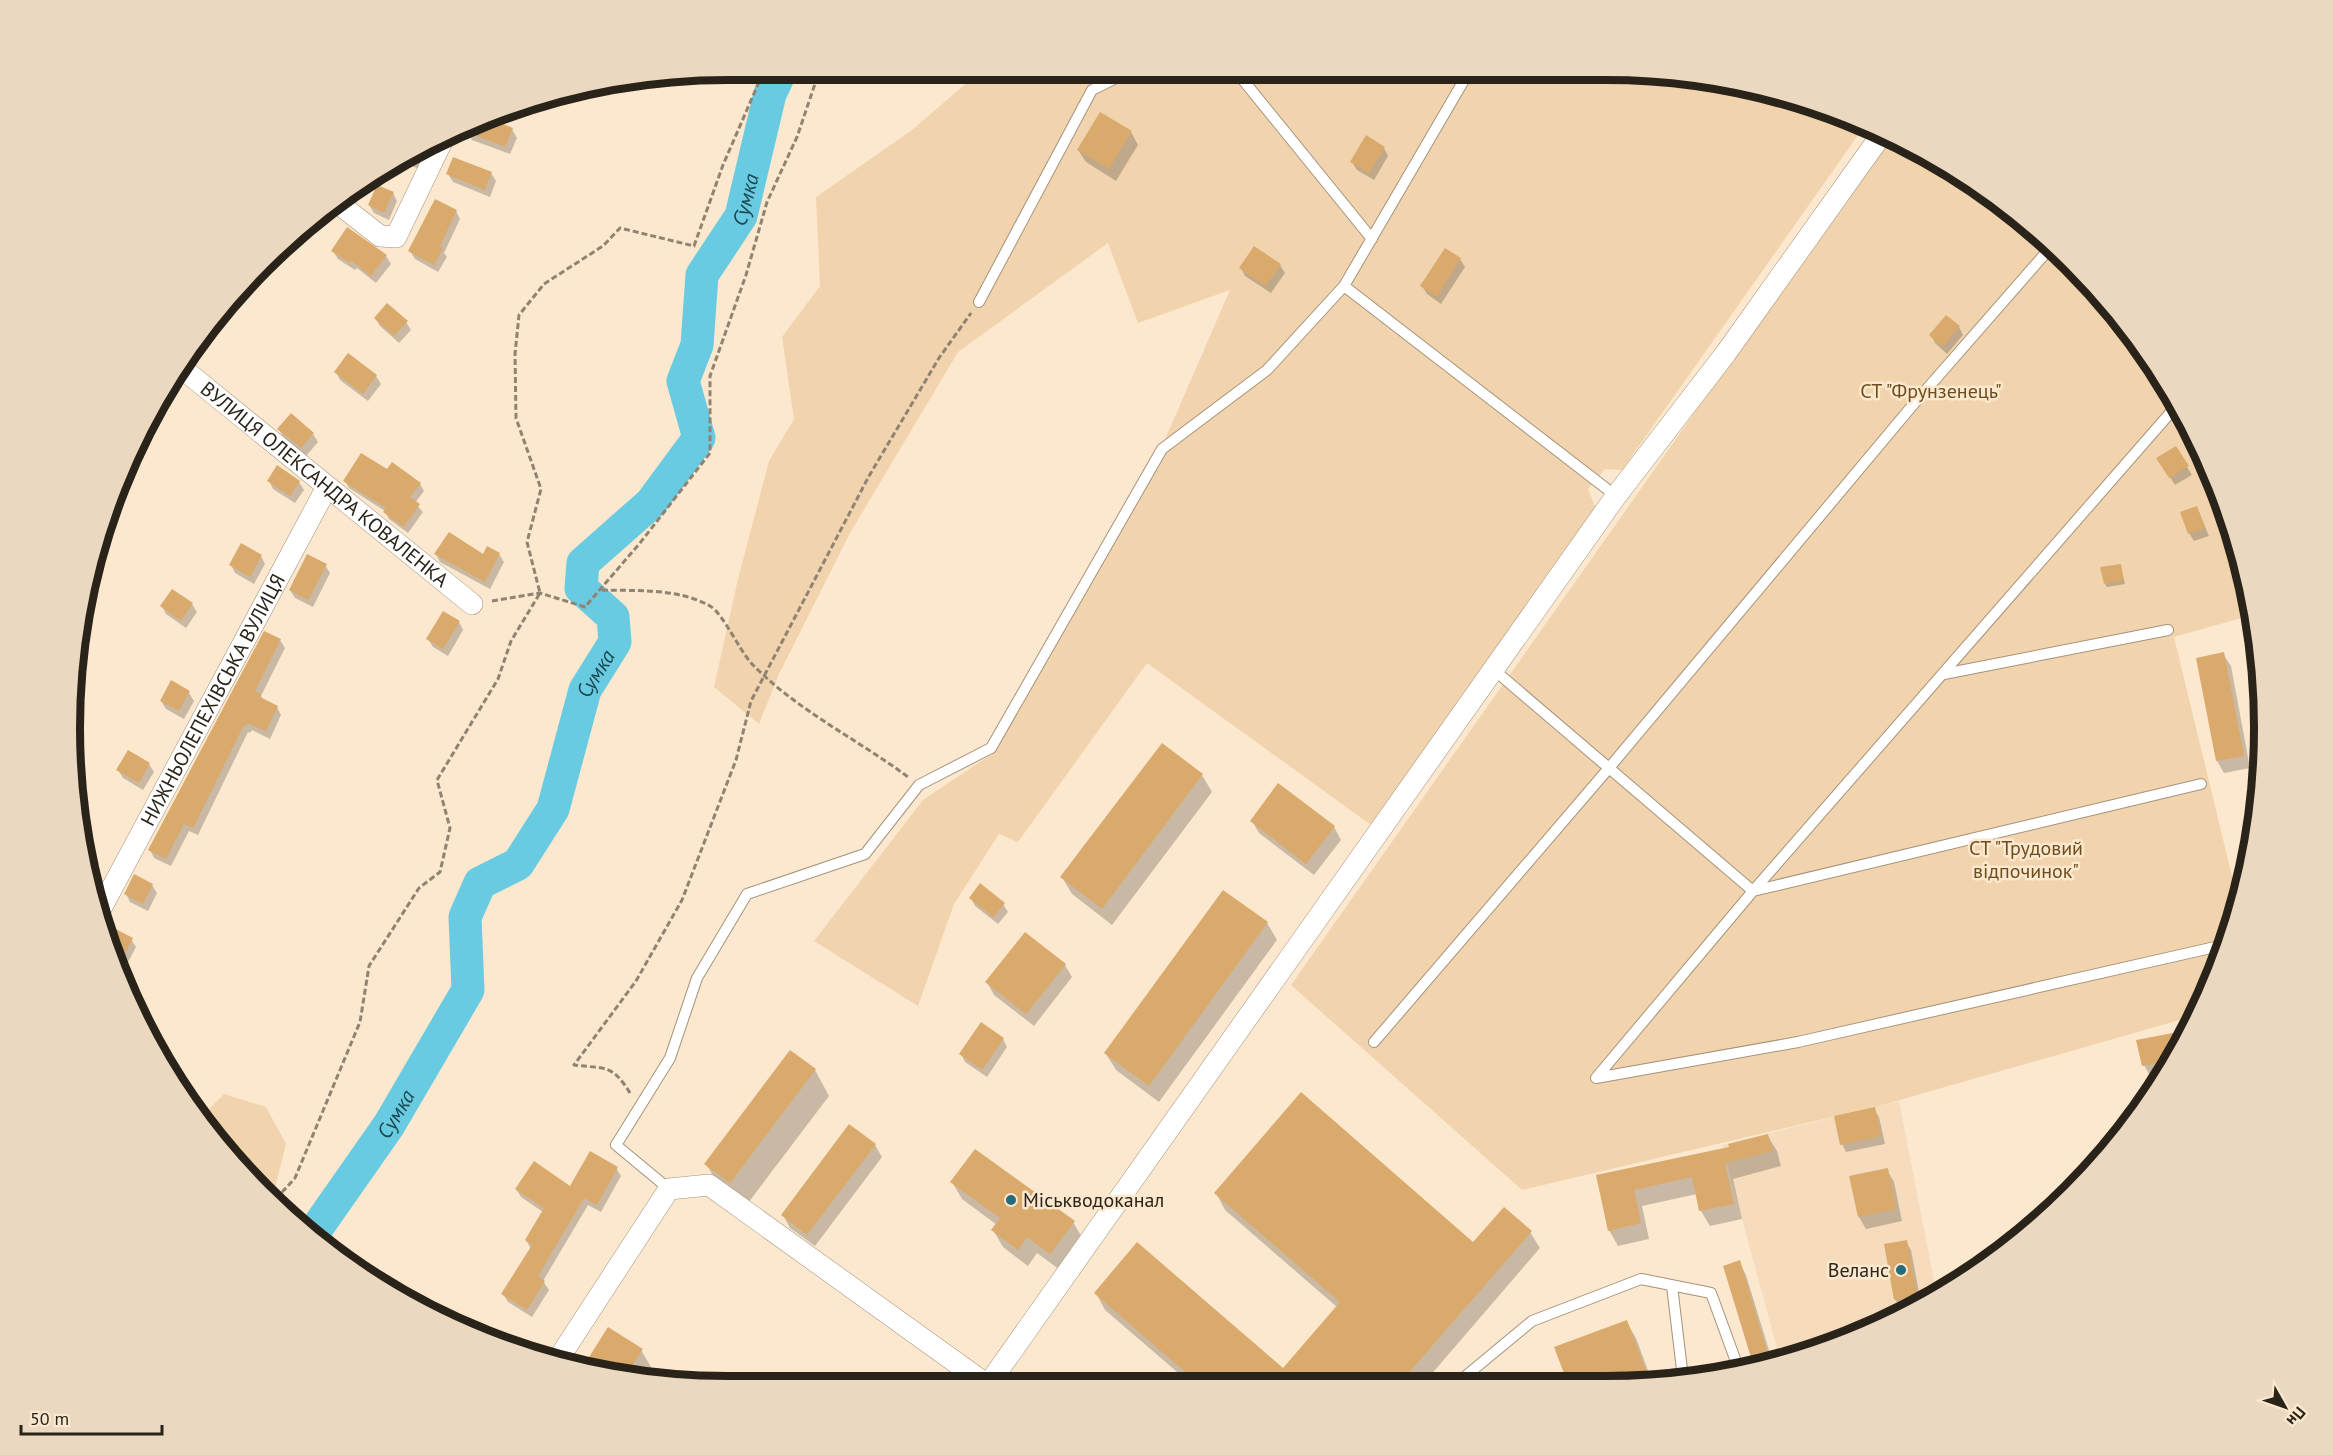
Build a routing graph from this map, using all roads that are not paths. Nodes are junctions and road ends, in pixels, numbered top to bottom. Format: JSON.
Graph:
{"nodes":[{"id":1,"x":1112,"y":80,"type":"edge"},
{"id":2,"x":1243,"y":80,"type":"edge"},
{"id":3,"x":1464,"y":80,"type":"edge"},
{"id":4,"x":1878,"y":140,"type":"edge"},
{"id":5,"x":439,"y":147,"type":"edge"},
{"id":6,"x":342,"y":206,"type":"edge"},
{"id":7,"x":1372,"y":239,"type":"junction"},
{"id":8,"x":2046,"y":252,"type":"edge"},
{"id":9,"x":1344,"y":286,"type":"junction"},
{"id":10,"x":979,"y":302,"type":"road end"},
{"id":11,"x":186,"y":372,"type":"edge"},
{"id":12,"x":2171,"y":412,"type":"edge"},
{"id":13,"x":327,"y":487,"type":"junction"},
{"id":14,"x":1616,"y":496,"type":"junction"},
{"id":15,"x":472,"y":604,"type":"road end"},
{"id":16,"x":2168,"y":630,"type":"dead end"},
{"id":17,"x":1493,"y":669,"type":"junction"},
{"id":18,"x":1944,"y":674,"type":"junction"},
{"id":19,"x":1609,"y":768,"type":"junction"},
{"id":20,"x":2201,"y":784,"type":"dead end"},
{"id":21,"x":1753,"y":891,"type":"junction"},
{"id":22,"x":104,"y":902,"type":"edge"},
{"id":23,"x":2215,"y":947,"type":"edge"},
{"id":24,"x":1374,"y":1042,"type":"dead end"},
{"id":25,"x":669,"y":1189,"type":"junction"},
{"id":26,"x":1672,"y":1286,"type":"junction"},
{"id":27,"x":562,"y":1353,"type":"edge"},
{"id":28,"x":1736,"y":1362,"type":"edge"},
{"id":29,"x":1682,"y":1371,"type":"edge"},
{"id":30,"x":975,"y":1376,"type":"edge"},
{"id":31,"x":994,"y":1376,"type":"edge"},
{"id":32,"x":1466,"y":1376,"type":"edge"}],
"edges":[{"from":1,"to":10,"type":"lane"},
{"from":2,"to":7,"type":"lane"},
{"from":3,"to":7,"type":"lane"},
{"from":4,"to":14,"type":"street"},
{"from":5,"to":6,"type":"street"},
{"from":7,"to":9,"type":"lane"},
{"from":8,"to":19,"type":"lane"},
{"from":9,"to":14,"type":"lane"},
{"from":9,"to":25,"type":"lane"},
{"from":11,"to":13,"type":"street","name":"ВУЛИЦЯ ОЛЕКСАНДРА КОВАЛЕНКА"},
{"from":12,"to":18,"type":"lane"},
{"from":13,"to":15,"type":"street","name":"ВУЛИЦЯ ОЛЕКСАНДРА КОВАЛЕНКА"},
{"from":13,"to":22,"type":"street","name":"НИЖНЬОЛЕПЕХІВСЬКА ВУЛИЦЯ"},
{"from":14,"to":17,"type":"street"},
{"from":16,"to":18,"type":"lane"},
{"from":17,"to":19,"type":"lane"},
{"from":17,"to":31,"type":"street"},
{"from":18,"to":21,"type":"lane"},
{"from":19,"to":21,"type":"lane"},
{"from":19,"to":24,"type":"lane"},
{"from":20,"to":21,"type":"lane"},
{"from":21,"to":23,"type":"lane"},
{"from":25,"to":27,"type":"street"},
{"from":25,"to":30,"type":"street"},
{"from":26,"to":28,"type":"lane"},
{"from":26,"to":29,"type":"lane"},
{"from":26,"to":32,"type":"lane"}]}
